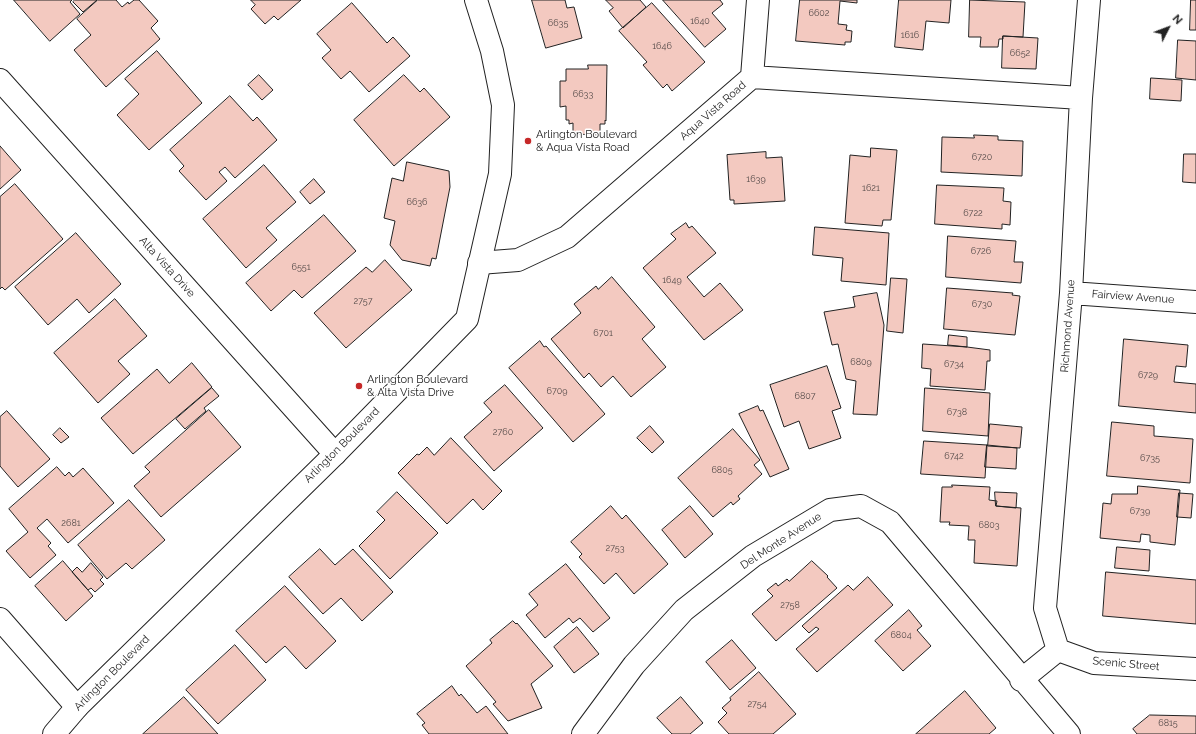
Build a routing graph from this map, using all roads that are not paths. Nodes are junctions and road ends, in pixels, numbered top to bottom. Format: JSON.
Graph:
{"nodes":[{"id":1,"x":476,"y":0,"type":"edge"},
{"id":2,"x":758,"y":0,"type":"edge"},
{"id":3,"x":1089,"y":0,"type":"edge"},
{"id":4,"x":752,"y":77,"type":"junction"},
{"id":5,"x":0,"y":80,"type":"edge"},
{"id":6,"x":1081,"y":98,"type":"junction"},
{"id":7,"x":479,"y":263,"type":"junction"},
{"id":8,"x":1070,"y":293,"type":"junction"},
{"id":9,"x":1196,"y":302,"type":"edge"},
{"id":10,"x":335,"y":454,"type":"junction"},
{"id":11,"x":0,"y":619,"type":"edge"},
{"id":12,"x":1058,"y":650,"type":"junction"},
{"id":13,"x":1196,"y":669,"type":"edge"},
{"id":14,"x":1021,"y":680,"type":"junction"},
{"id":15,"x":77,"y":707,"type":"junction"},
{"id":16,"x":54,"y":734,"type":"edge"},
{"id":17,"x":583,"y":734,"type":"edge"},
{"id":18,"x":1069,"y":734,"type":"edge"}],
"edges":[{"from":1,"to":7,"type":"street","name":"Arlington Boulevard"},
{"from":2,"to":4,"type":"street"},
{"from":3,"to":6,"type":"street","name":"Richmond Avenue"},
{"from":4,"to":6,"type":"street","name":"Aqua Vista Road"},
{"from":4,"to":7,"type":"street","name":"Aqua Vista Road"},
{"from":5,"to":10,"type":"street","name":"Alta Vista Drive"},
{"from":6,"to":8,"type":"street","name":"Richmond Avenue"},
{"from":7,"to":10,"type":"street","name":"Arlington Boulevard"},
{"from":8,"to":9,"type":"street","name":"Fairview Avenue"},
{"from":8,"to":12,"type":"street","name":"Richmond Avenue"},
{"from":10,"to":15,"type":"street","name":"Arlington Boulevard"},
{"from":11,"to":15,"type":"street"},
{"from":12,"to":13,"type":"street","name":"Scenic Street"},
{"from":12,"to":14,"type":"street"},
{"from":14,"to":17,"type":"street","name":"Del Monte Avenue"},
{"from":14,"to":18,"type":"street","name":"Del Monte Avenue"},
{"from":15,"to":16,"type":"street","name":"Arlington Boulevard"}]}
